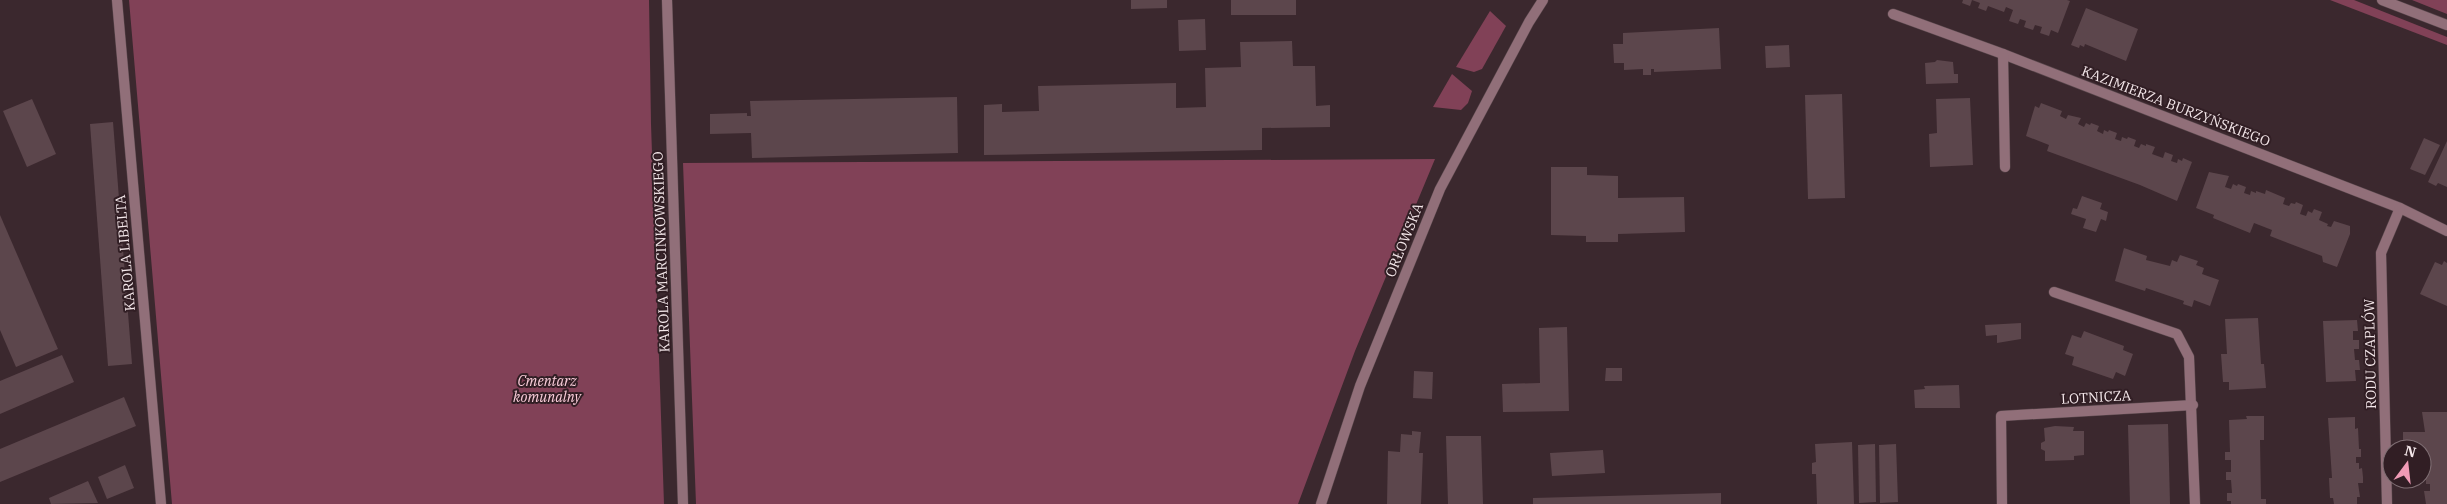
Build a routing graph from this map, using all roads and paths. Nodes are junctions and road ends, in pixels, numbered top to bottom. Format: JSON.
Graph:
{"nodes":[{"id":1,"x":117,"y":0,"type":"edge"},
{"id":2,"x":667,"y":0,"type":"edge"},
{"id":3,"x":1543,"y":0,"type":"edge"},
{"id":4,"x":2382,"y":0,"type":"edge"},
{"id":5,"x":1893,"y":14,"type":"dead end"},
{"id":6,"x":2447,"y":25,"type":"edge"},
{"id":7,"x":2003,"y":54,"type":"junction"},
{"id":8,"x":2005,"y":166,"type":"dead end"},
{"id":9,"x":2400,"y":208,"type":"junction"},
{"id":10,"x":2447,"y":230,"type":"edge"},
{"id":11,"x":2054,"y":292,"type":"dead end"},
{"id":12,"x":2192,"y":405,"type":"junction"},
{"id":13,"x":161,"y":504,"type":"edge"},
{"id":14,"x":683,"y":504,"type":"edge"},
{"id":15,"x":1321,"y":504,"type":"edge"},
{"id":16,"x":2002,"y":504,"type":"edge"},
{"id":17,"x":2195,"y":504,"type":"edge"},
{"id":18,"x":2387,"y":504,"type":"edge"}],
"edges":[{"from":1,"to":13,"type":"street","name":"KAROLA LIBELTA"},
{"from":2,"to":14,"type":"street","name":"KAROLA MARCINKOWSKIEGO"},
{"from":3,"to":15,"type":"street","name":"ORŁOWSKA"},
{"from":4,"to":6,"type":"street"},
{"from":5,"to":7,"type":"street","name":"KAZIMIERZA BURZYŃSKIEGO"},
{"from":7,"to":8,"type":"street"},
{"from":7,"to":9,"type":"street","name":"KAZIMIERZA BURZYŃSKIEGO"},
{"from":9,"to":10,"type":"street","name":"KAZIMIERZA BURZYŃSKIEGO"},
{"from":9,"to":18,"type":"street","name":"RODU CZAPLÓW"},
{"from":11,"to":12,"type":"street"},
{"from":12,"to":16,"type":"street","name":"LOTNICZA"},
{"from":12,"to":17,"type":"street"}]}
